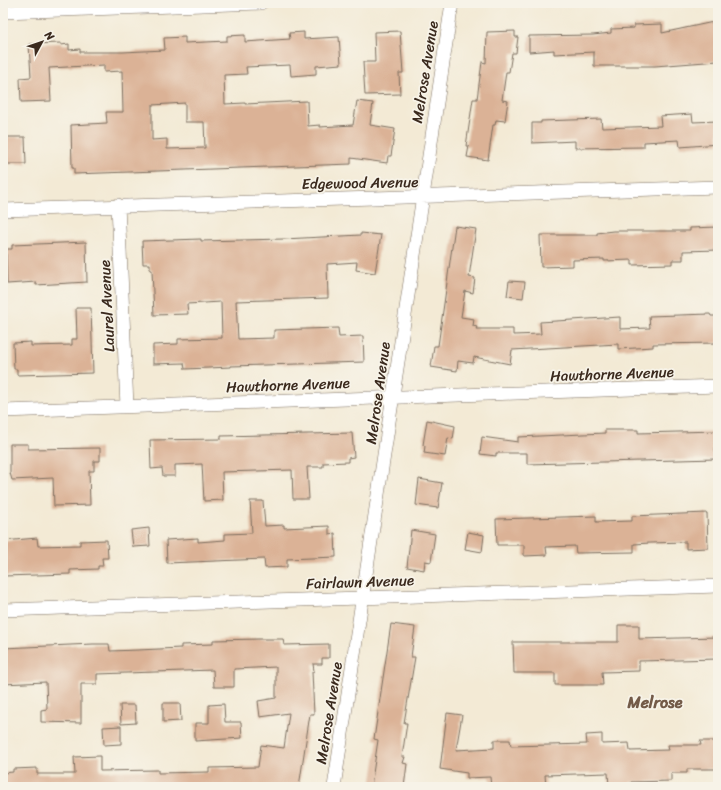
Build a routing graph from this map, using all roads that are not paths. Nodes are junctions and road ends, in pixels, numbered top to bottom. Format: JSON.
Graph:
{"nodes":[{"id":1,"x":261,"y":3,"type":"edge"},
{"id":2,"x":452,"y":3,"type":"edge"},
{"id":3,"x":3,"y":12,"type":"edge"},
{"id":4,"x":718,"y":187,"type":"edge"},
{"id":5,"x":422,"y":198,"type":"junction"},
{"id":6,"x":118,"y":205,"type":"junction"},
{"id":7,"x":3,"y":210,"type":"edge"},
{"id":8,"x":718,"y":386,"type":"edge"},
{"id":9,"x":393,"y":397,"type":"junction"},
{"id":10,"x":127,"y":406,"type":"junction"},
{"id":11,"x":3,"y":411,"type":"edge"},
{"id":12,"x":718,"y":586,"type":"edge"},
{"id":13,"x":363,"y":598,"type":"junction"},
{"id":14,"x":3,"y":610,"type":"edge"},
{"id":15,"x":334,"y":787,"type":"edge"}],
"edges":[{"from":1,"to":3,"type":"street"},
{"from":2,"to":5,"type":"street","name":"Melrose Avenue"},
{"from":4,"to":5,"type":"street","name":"Edgewood Avenue"},
{"from":5,"to":6,"type":"street","name":"Edgewood Avenue"},
{"from":5,"to":9,"type":"street","name":"Melrose Avenue"},
{"from":6,"to":7,"type":"street","name":"Edgewood Avenue"},
{"from":6,"to":10,"type":"street","name":"Laurel Avenue"},
{"from":8,"to":9,"type":"street","name":"Hawthorne Avenue"},
{"from":9,"to":10,"type":"street","name":"Hawthorne Avenue"},
{"from":9,"to":13,"type":"street","name":"Melrose Avenue"},
{"from":10,"to":11,"type":"street","name":"Hawthorne Avenue"},
{"from":12,"to":13,"type":"street","name":"Fairlawn Avenue"},
{"from":13,"to":14,"type":"street","name":"Fairlawn Avenue"},
{"from":13,"to":15,"type":"street","name":"Melrose Avenue"}]}
